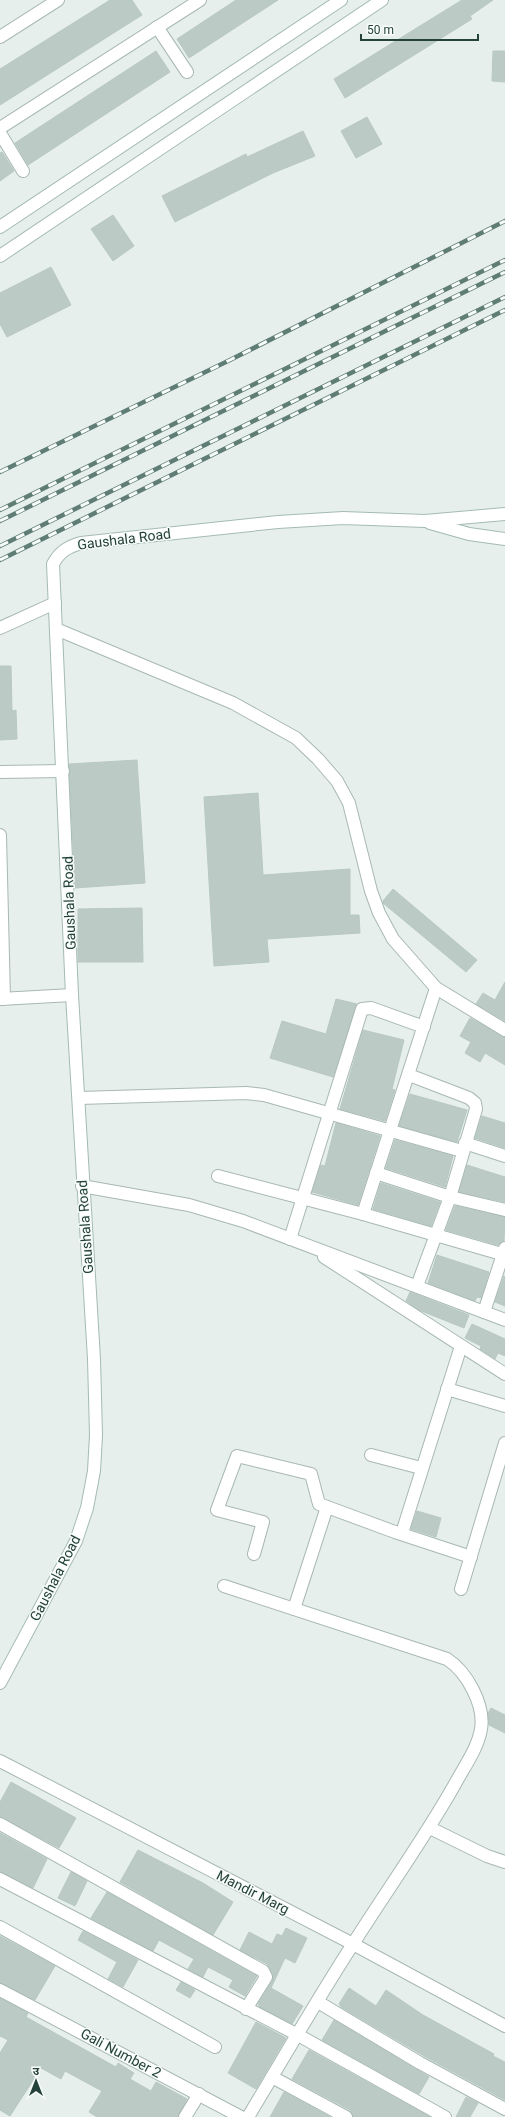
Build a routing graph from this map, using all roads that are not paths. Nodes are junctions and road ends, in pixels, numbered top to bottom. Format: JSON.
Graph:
{"nodes":[{"id":1,"x":58,"y":0,"type":"edge"},
{"id":2,"x":200,"y":0,"type":"edge"},
{"id":3,"x":341,"y":0,"type":"edge"},
{"id":4,"x":382,"y":0,"type":"edge"},
{"id":5,"x":157,"y":27,"type":"junction"},
{"id":6,"x":0,"y":37,"type":"edge"},
{"id":7,"x":186,"y":72,"type":"dead end"},
{"id":8,"x":0,"y":128,"type":"edge"},
{"id":9,"x":0,"y":133,"type":"edge"},
{"id":10,"x":22,"y":171,"type":"dead end"},
{"id":11,"x":0,"y":227,"type":"edge"},
{"id":12,"x":0,"y":256,"type":"edge"},
{"id":13,"x":505,"y":514,"type":"edge"},
{"id":14,"x":425,"y":521,"type":"junction"},
{"id":15,"x":505,"y":539,"type":"edge"},
{"id":16,"x":55,"y":603,"type":"junction"},
{"id":17,"x":0,"y":628,"type":"edge"},
{"id":18,"x":56,"y":629,"type":"junction"},
{"id":19,"x":63,"y":771,"type":"junction"},
{"id":20,"x":0,"y":772,"type":"edge"},
{"id":21,"x":0,"y":834,"type":"edge"},
{"id":22,"x":436,"y":988,"type":"junction"},
{"id":23,"x":72,"y":995,"type":"junction"},
{"id":24,"x":2,"y":999,"type":"edge"},
{"id":25,"x":424,"y":1026,"type":"junction"},
{"id":26,"x":505,"y":1030,"type":"edge"},
{"id":27,"x":409,"y":1075,"type":"junction"},
{"id":28,"x":80,"y":1098,"type":"junction"},
{"id":29,"x":329,"y":1112,"type":"junction"},
{"id":30,"x":390,"y":1129,"type":"junction"},
{"id":31,"x":464,"y":1147,"type":"junction"},
{"id":32,"x":505,"y":1156,"type":"edge"},
{"id":33,"x":376,"y":1173,"type":"junction"},
{"id":34,"x":218,"y":1176,"type":"dead end"},
{"id":35,"x":82,"y":1186,"type":"junction"},
{"id":36,"x":450,"y":1197,"type":"junction"},
{"id":37,"x":302,"y":1198,"type":"junction"},
{"id":38,"x":505,"y":1210,"type":"edge"},
{"id":39,"x":363,"y":1214,"type":"junction"},
{"id":40,"x":436,"y":1236,"type":"junction"},
{"id":41,"x":290,"y":1238,"type":"junction"},
{"id":42,"x":306,"y":1245,"type":"junction"},
{"id":43,"x":504,"y":1252,"type":"edge"},
{"id":44,"x":417,"y":1286,"type":"junction"},
{"id":45,"x":484,"y":1312,"type":"junction"},
{"id":46,"x":505,"y":1320,"type":"edge"},
{"id":47,"x":461,"y":1346,"type":"junction"},
{"id":48,"x":505,"y":1374,"type":"edge"},
{"id":49,"x":447,"y":1389,"type":"junction"},
{"id":50,"x":505,"y":1406,"type":"edge"},
{"id":51,"x":505,"y":1443,"type":"edge"},
{"id":52,"x":371,"y":1455,"type":"dead end"},
{"id":53,"x":421,"y":1468,"type":"junction"},
{"id":54,"x":327,"y":1507,"type":"junction"},
{"id":55,"x":402,"y":1533,"type":"junction"},
{"id":56,"x":254,"y":1554,"type":"dead end"},
{"id":57,"x":471,"y":1557,"type":"junction"},
{"id":58,"x":224,"y":1586,"type":"dead end"},
{"id":59,"x":462,"y":1589,"type":"dead end"},
{"id":60,"x":294,"y":1608,"type":"junction"},
{"id":61,"x":0,"y":1683,"type":"edge"},
{"id":62,"x":0,"y":1761,"type":"edge"},
{"id":63,"x":0,"y":1824,"type":"edge"},
{"id":64,"x":430,"y":1828,"type":"junction"},
{"id":65,"x":505,"y":1862,"type":"edge"},
{"id":66,"x":0,"y":1878,"type":"edge"},
{"id":67,"x":0,"y":1927,"type":"edge"},
{"id":68,"x":353,"y":1944,"type":"junction"},
{"id":69,"x":0,"y":1990,"type":"edge"},
{"id":70,"x":318,"y":2002,"type":"junction"},
{"id":71,"x":246,"y":2009,"type":"junction"},
{"id":72,"x":505,"y":2026,"type":"edge"},
{"id":73,"x":298,"y":2035,"type":"junction"},
{"id":74,"x":215,"y":2047,"type":"dead end"},
{"id":75,"x":272,"y":2076,"type":"junction"},
{"id":76,"x":199,"y":2094,"type":"junction"},
{"id":77,"x":505,"y":2109,"type":"edge"},
{"id":78,"x":185,"y":2117,"type":"edge"},
{"id":79,"x":241,"y":2117,"type":"edge"},
{"id":80,"x":248,"y":2117,"type":"edge"},
{"id":81,"x":346,"y":2117,"type":"edge"},
{"id":82,"x":445,"y":2117,"type":"edge"}],
"edges":[{"from":1,"to":6,"type":"street"},
{"from":2,"to":5,"type":"street"},
{"from":3,"to":11,"type":"street"},
{"from":4,"to":12,"type":"street"},
{"from":5,"to":7,"type":"street"},
{"from":5,"to":8,"type":"street"},
{"from":9,"to":10,"type":"street"},
{"from":13,"to":14,"type":"street","name":"Gaushala Road"},
{"from":14,"to":15,"type":"street"},
{"from":14,"to":16,"type":"street","name":"Gaushala Road"},
{"from":16,"to":17,"type":"street"},
{"from":16,"to":18,"type":"street","name":"Gaushala Road"},
{"from":18,"to":19,"type":"street","name":"Gaushala Road"},
{"from":18,"to":22,"type":"street"},
{"from":19,"to":20,"type":"street"},
{"from":19,"to":23,"type":"street","name":"Gaushala Road"},
{"from":21,"to":24,"type":"street"},
{"from":22,"to":25,"type":"street"},
{"from":22,"to":26,"type":"street"},
{"from":23,"to":24,"type":"street"},
{"from":23,"to":28,"type":"street","name":"Gaushala Road"},
{"from":25,"to":27,"type":"street"},
{"from":25,"to":29,"type":"street"},
{"from":27,"to":30,"type":"street"},
{"from":27,"to":31,"type":"street"},
{"from":28,"to":29,"type":"street"},
{"from":28,"to":35,"type":"street","name":"Gaushala Road"},
{"from":29,"to":30,"type":"street"},
{"from":29,"to":37,"type":"street"},
{"from":30,"to":31,"type":"street"},
{"from":30,"to":33,"type":"street"},
{"from":31,"to":32,"type":"street"},
{"from":31,"to":36,"type":"street"},
{"from":33,"to":36,"type":"street"},
{"from":33,"to":39,"type":"street"},
{"from":34,"to":37,"type":"street"},
{"from":35,"to":41,"type":"street"},
{"from":35,"to":61,"type":"street","name":"Gaushala Road"},
{"from":36,"to":38,"type":"street"},
{"from":36,"to":40,"type":"street"},
{"from":37,"to":39,"type":"street"},
{"from":37,"to":41,"type":"street"},
{"from":39,"to":40,"type":"street"},
{"from":40,"to":43,"type":"street"},
{"from":40,"to":44,"type":"street"},
{"from":41,"to":42,"type":"street"},
{"from":42,"to":44,"type":"street"},
{"from":42,"to":47,"type":"street"},
{"from":43,"to":45,"type":"street"},
{"from":44,"to":45,"type":"street"},
{"from":45,"to":46,"type":"street"},
{"from":47,"to":48,"type":"street"},
{"from":47,"to":49,"type":"street"},
{"from":49,"to":50,"type":"street"},
{"from":49,"to":53,"type":"street"},
{"from":51,"to":57,"type":"street"},
{"from":52,"to":53,"type":"street"},
{"from":53,"to":55,"type":"street"},
{"from":54,"to":55,"type":"street"},
{"from":54,"to":56,"type":"street"},
{"from":54,"to":60,"type":"street"},
{"from":55,"to":57,"type":"street"},
{"from":57,"to":59,"type":"street"},
{"from":58,"to":60,"type":"street"},
{"from":60,"to":64,"type":"street"},
{"from":62,"to":68,"type":"street","name":"Mandir Marg"},
{"from":63,"to":71,"type":"street"},
{"from":64,"to":65,"type":"street"},
{"from":64,"to":68,"type":"street"},
{"from":66,"to":71,"type":"street"},
{"from":67,"to":74,"type":"street"},
{"from":68,"to":70,"type":"street"},
{"from":68,"to":72,"type":"street","name":"Mandir Marg"},
{"from":69,"to":76,"type":"street","name":"Gali Number 2"},
{"from":70,"to":73,"type":"street"},
{"from":70,"to":77,"type":"street"},
{"from":71,"to":73,"type":"street"},
{"from":73,"to":75,"type":"street"},
{"from":73,"to":82,"type":"street"},
{"from":75,"to":80,"type":"street"},
{"from":75,"to":81,"type":"street"},
{"from":76,"to":78,"type":"street"},
{"from":76,"to":79,"type":"street","name":"Gali Number 2"}]}
